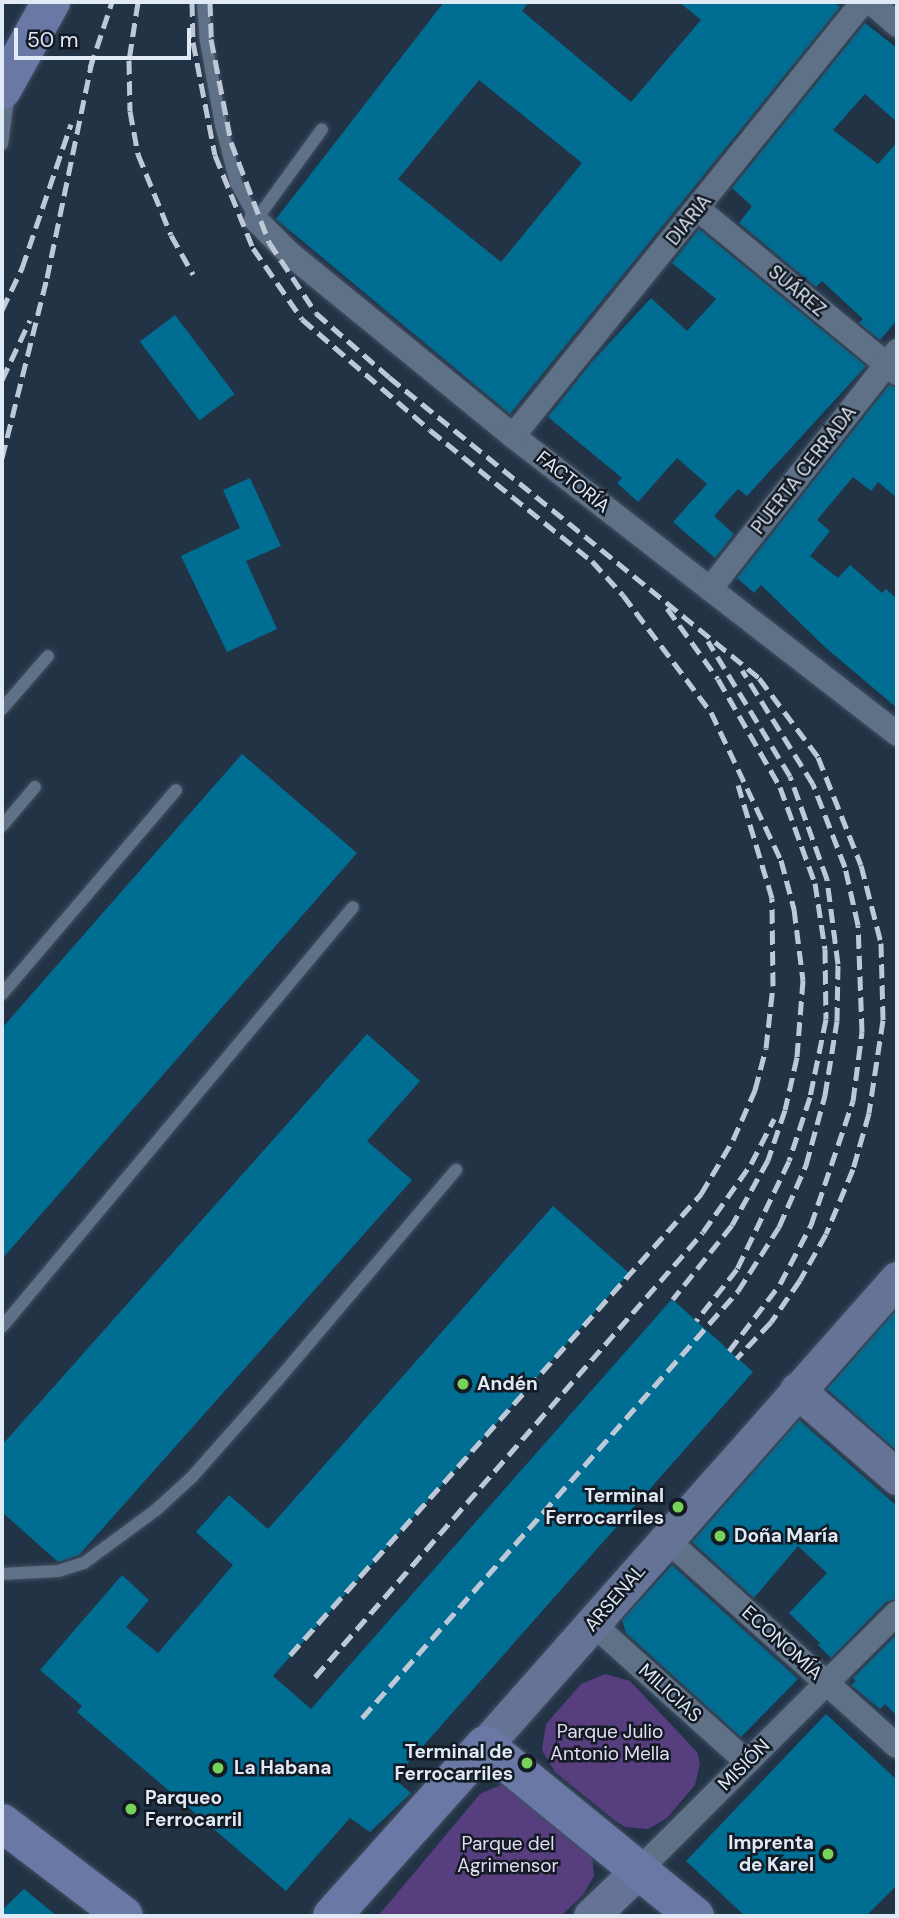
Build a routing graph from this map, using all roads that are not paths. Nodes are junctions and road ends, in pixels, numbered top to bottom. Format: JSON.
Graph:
{"nodes":[{"id":1,"x":51,"y":2,"type":"edge"},
{"id":2,"x":203,"y":2,"type":"edge"},
{"id":3,"x":863,"y":2,"type":"edge"},
{"id":4,"x":871,"y":2,"type":"edge"},
{"id":5,"x":897,"y":25,"type":"edge"},
{"id":6,"x":6,"y":82,"type":"edge"},
{"id":7,"x":322,"y":129,"type":"dead end"},
{"id":8,"x":2,"y":144,"type":"edge"},
{"id":9,"x":698,"y":209,"type":"junction"},
{"id":10,"x":256,"y":220,"type":"junction"},
{"id":11,"x":894,"y":363,"type":"edge"},
{"id":12,"x":513,"y":436,"type":"junction"},
{"id":13,"x":710,"y":589,"type":"junction"},
{"id":14,"x":48,"y":656,"type":"dead end"},
{"id":15,"x":2,"y":709,"type":"edge"},
{"id":16,"x":897,"y":734,"type":"edge"},
{"id":17,"x":35,"y":787,"type":"dead end"},
{"id":18,"x":176,"y":790,"type":"dead end"},
{"id":19,"x":2,"y":826,"type":"edge"},
{"id":20,"x":353,"y":907,"type":"dead end"},
{"id":21,"x":2,"y":994,"type":"edge"},
{"id":22,"x":456,"y":1170,"type":"dead end"},
{"id":23,"x":897,"y":1279,"type":"edge"},
{"id":24,"x":2,"y":1327,"type":"edge"},
{"id":25,"x":797,"y":1390,"type":"junction"},
{"id":26,"x":897,"y":1477,"type":"edge"},
{"id":27,"x":666,"y":1539,"type":"junction"},
{"id":28,"x":2,"y":1574,"type":"edge"},
{"id":29,"x":897,"y":1613,"type":"edge"},
{"id":30,"x":592,"y":1623,"type":"junction"},
{"id":31,"x":827,"y":1683,"type":"junction"},
{"id":32,"x":485,"y":1745,"type":"junction"},
{"id":33,"x":897,"y":1746,"type":"edge"},
{"id":34,"x":747,"y":1762,"type":"junction"},
{"id":35,"x":2,"y":1823,"type":"edge"},
{"id":36,"x":639,"y":1870,"type":"junction"},
{"id":37,"x":124,"y":1916,"type":"edge"},
{"id":38,"x":332,"y":1916,"type":"edge"},
{"id":39,"x":591,"y":1916,"type":"edge"},
{"id":40,"x":695,"y":1916,"type":"edge"}],
"edges":[{"from":1,"to":6,"type":"main road"},
{"from":2,"to":10,"type":"lane"},
{"from":3,"to":9,"type":"street","name":"DIARIA"},
{"from":4,"to":5,"type":"street"},
{"from":6,"to":8,"type":"lane"},
{"from":7,"to":10,"type":"lane"},
{"from":9,"to":11,"type":"street","name":"SUÁREZ"},
{"from":9,"to":12,"type":"street","name":"DIARIA"},
{"from":10,"to":12,"type":"street","name":"FACTORÍA"},
{"from":11,"to":13,"type":"street","name":"PUERTA CERRADA"},
{"from":12,"to":13,"type":"street","name":"FACTORÍA"},
{"from":13,"to":16,"type":"street","name":"FACTORÍA"},
{"from":14,"to":15,"type":"lane"},
{"from":17,"to":19,"type":"lane"},
{"from":18,"to":21,"type":"lane"},
{"from":20,"to":24,"type":"lane"},
{"from":22,"to":28,"type":"lane"},
{"from":23,"to":25,"type":"street","name":"ARSENAL"},
{"from":25,"to":26,"type":"street"},
{"from":25,"to":27,"type":"street","name":"ARSENAL"},
{"from":27,"to":30,"type":"street","name":"ARSENAL"},
{"from":27,"to":31,"type":"street","name":"ECONOMÍA"},
{"from":29,"to":31,"type":"street","name":"MISIÓN"},
{"from":30,"to":32,"type":"street","name":"ARSENAL"},
{"from":30,"to":34,"type":"street","name":"MILICIAS"},
{"from":31,"to":33,"type":"street","name":"ECONOMÍA"},
{"from":31,"to":34,"type":"street","name":"MISIÓN"},
{"from":32,"to":36,"type":"main road"},
{"from":32,"to":38,"type":"main road","name":"ARSENAL"},
{"from":34,"to":36,"type":"street","name":"MISIÓN"},
{"from":35,"to":37,"type":"main road"},
{"from":36,"to":39,"type":"street","name":"MISIÓN"},
{"from":36,"to":40,"type":"main road"}]}
